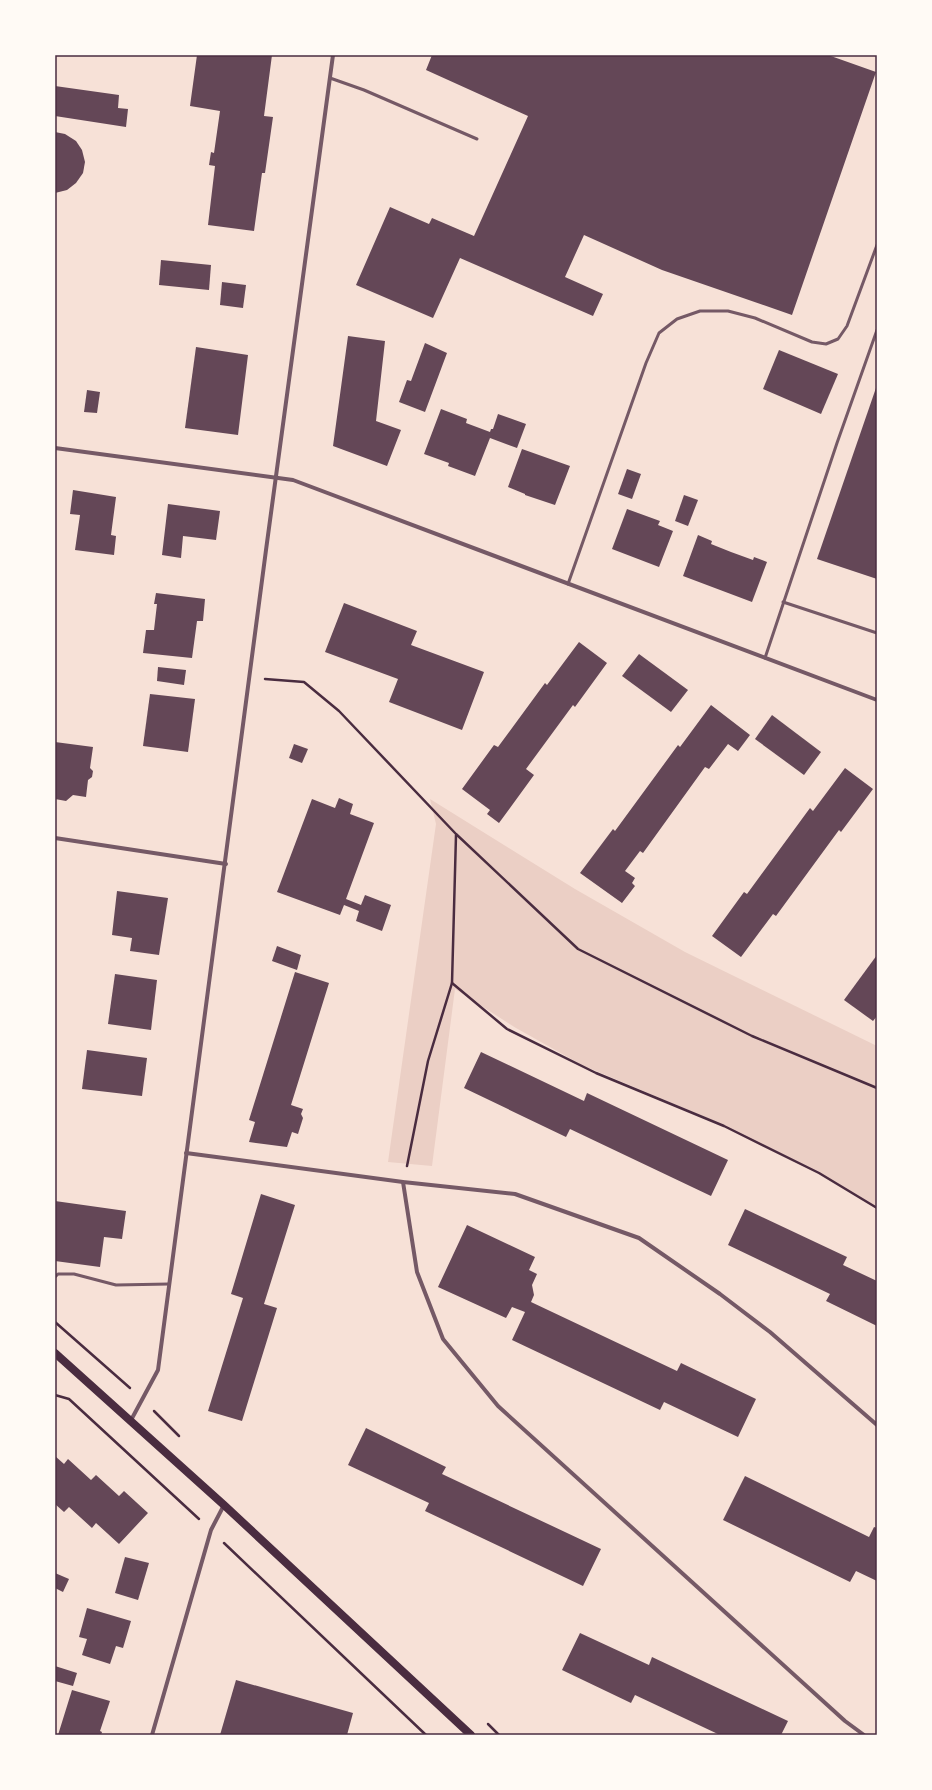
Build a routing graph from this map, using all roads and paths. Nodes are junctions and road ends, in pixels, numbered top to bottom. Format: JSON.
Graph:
{"nodes":[{"id":1,"x":334,"y":55,"type":"edge"},
{"id":2,"x":330,"y":78,"type":"junction"},
{"id":3,"x":476,"y":139,"type":"dead end"},
{"id":4,"x":877,"y":245,"type":"edge"},
{"id":5,"x":877,"y":330,"type":"edge"},
{"id":6,"x":55,"y":448,"type":"edge"},
{"id":7,"x":276,"y":477,"type":"junction"},
{"id":8,"x":568,"y":584,"type":"junction"},
{"id":9,"x":783,"y":602,"type":"junction"},
{"id":10,"x":877,"y":633,"type":"edge"},
{"id":11,"x":765,"y":658,"type":"junction"},
{"id":12,"x":249,"y":678,"type":"junction"},
{"id":13,"x":877,"y":700,"type":"edge"},
{"id":14,"x":456,"y":834,"type":"junction"},
{"id":15,"x":55,"y":838,"type":"edge"},
{"id":16,"x":226,"y":864,"type":"junction"},
{"id":17,"x":452,"y":983,"type":"junction"},
{"id":18,"x":877,"y":1088,"type":"edge"},
{"id":19,"x":186,"y":1153,"type":"junction"},
{"id":20,"x":404,"y":1182,"type":"junction"},
{"id":21,"x":877,"y":1208,"type":"edge"},
{"id":22,"x":55,"y":1277,"type":"edge"},
{"id":23,"x":170,"y":1284,"type":"junction"},
{"id":24,"x":55,"y":1353,"type":"edge"},
{"id":25,"x":55,"y":1395,"type":"edge"},
{"id":26,"x":130,"y":1422,"type":"junction"},
{"id":27,"x":877,"y":1425,"type":"edge"},
{"id":28,"x":224,"y":1505,"type":"junction"},
{"id":29,"x":211,"y":1530,"type":"junction"},
{"id":30,"x":152,"y":1735,"type":"edge"},
{"id":31,"x":426,"y":1735,"type":"edge"},
{"id":32,"x":471,"y":1735,"type":"edge"},
{"id":33,"x":864,"y":1735,"type":"edge"}],
"edges":[{"from":1,"to":2,"type":"street"},
{"from":2,"to":3,"type":"lane"},
{"from":2,"to":7,"type":"street"},
{"from":4,"to":8,"type":"lane"},
{"from":5,"to":9,"type":"lane"},
{"from":6,"to":7,"type":"street"},
{"from":7,"to":8,"type":"street"},
{"from":7,"to":12,"type":"street"},
{"from":8,"to":11,"type":"street"},
{"from":9,"to":10,"type":"lane"},
{"from":9,"to":11,"type":"lane"},
{"from":11,"to":13,"type":"street"},
{"from":12,"to":14,"type":"path"},
{"from":12,"to":16,"type":"street"},
{"from":14,"to":17,"type":"path"},
{"from":14,"to":18,"type":"path"},
{"from":15,"to":16,"type":"street"},
{"from":16,"to":19,"type":"street"},
{"from":17,"to":20,"type":"path"},
{"from":17,"to":21,"type":"path"},
{"from":19,"to":20,"type":"street"},
{"from":19,"to":23,"type":"street"},
{"from":20,"to":27,"type":"street"},
{"from":20,"to":33,"type":"street"},
{"from":22,"to":23,"type":"lane"},
{"from":23,"to":26,"type":"street"},
{"from":24,"to":26,"type":"main road"},
{"from":25,"to":29,"type":"path"},
{"from":26,"to":28,"type":"main road"},
{"from":28,"to":29,"type":"street"},
{"from":28,"to":32,"type":"main road"},
{"from":29,"to":30,"type":"street"},
{"from":29,"to":31,"type":"path"}]}
